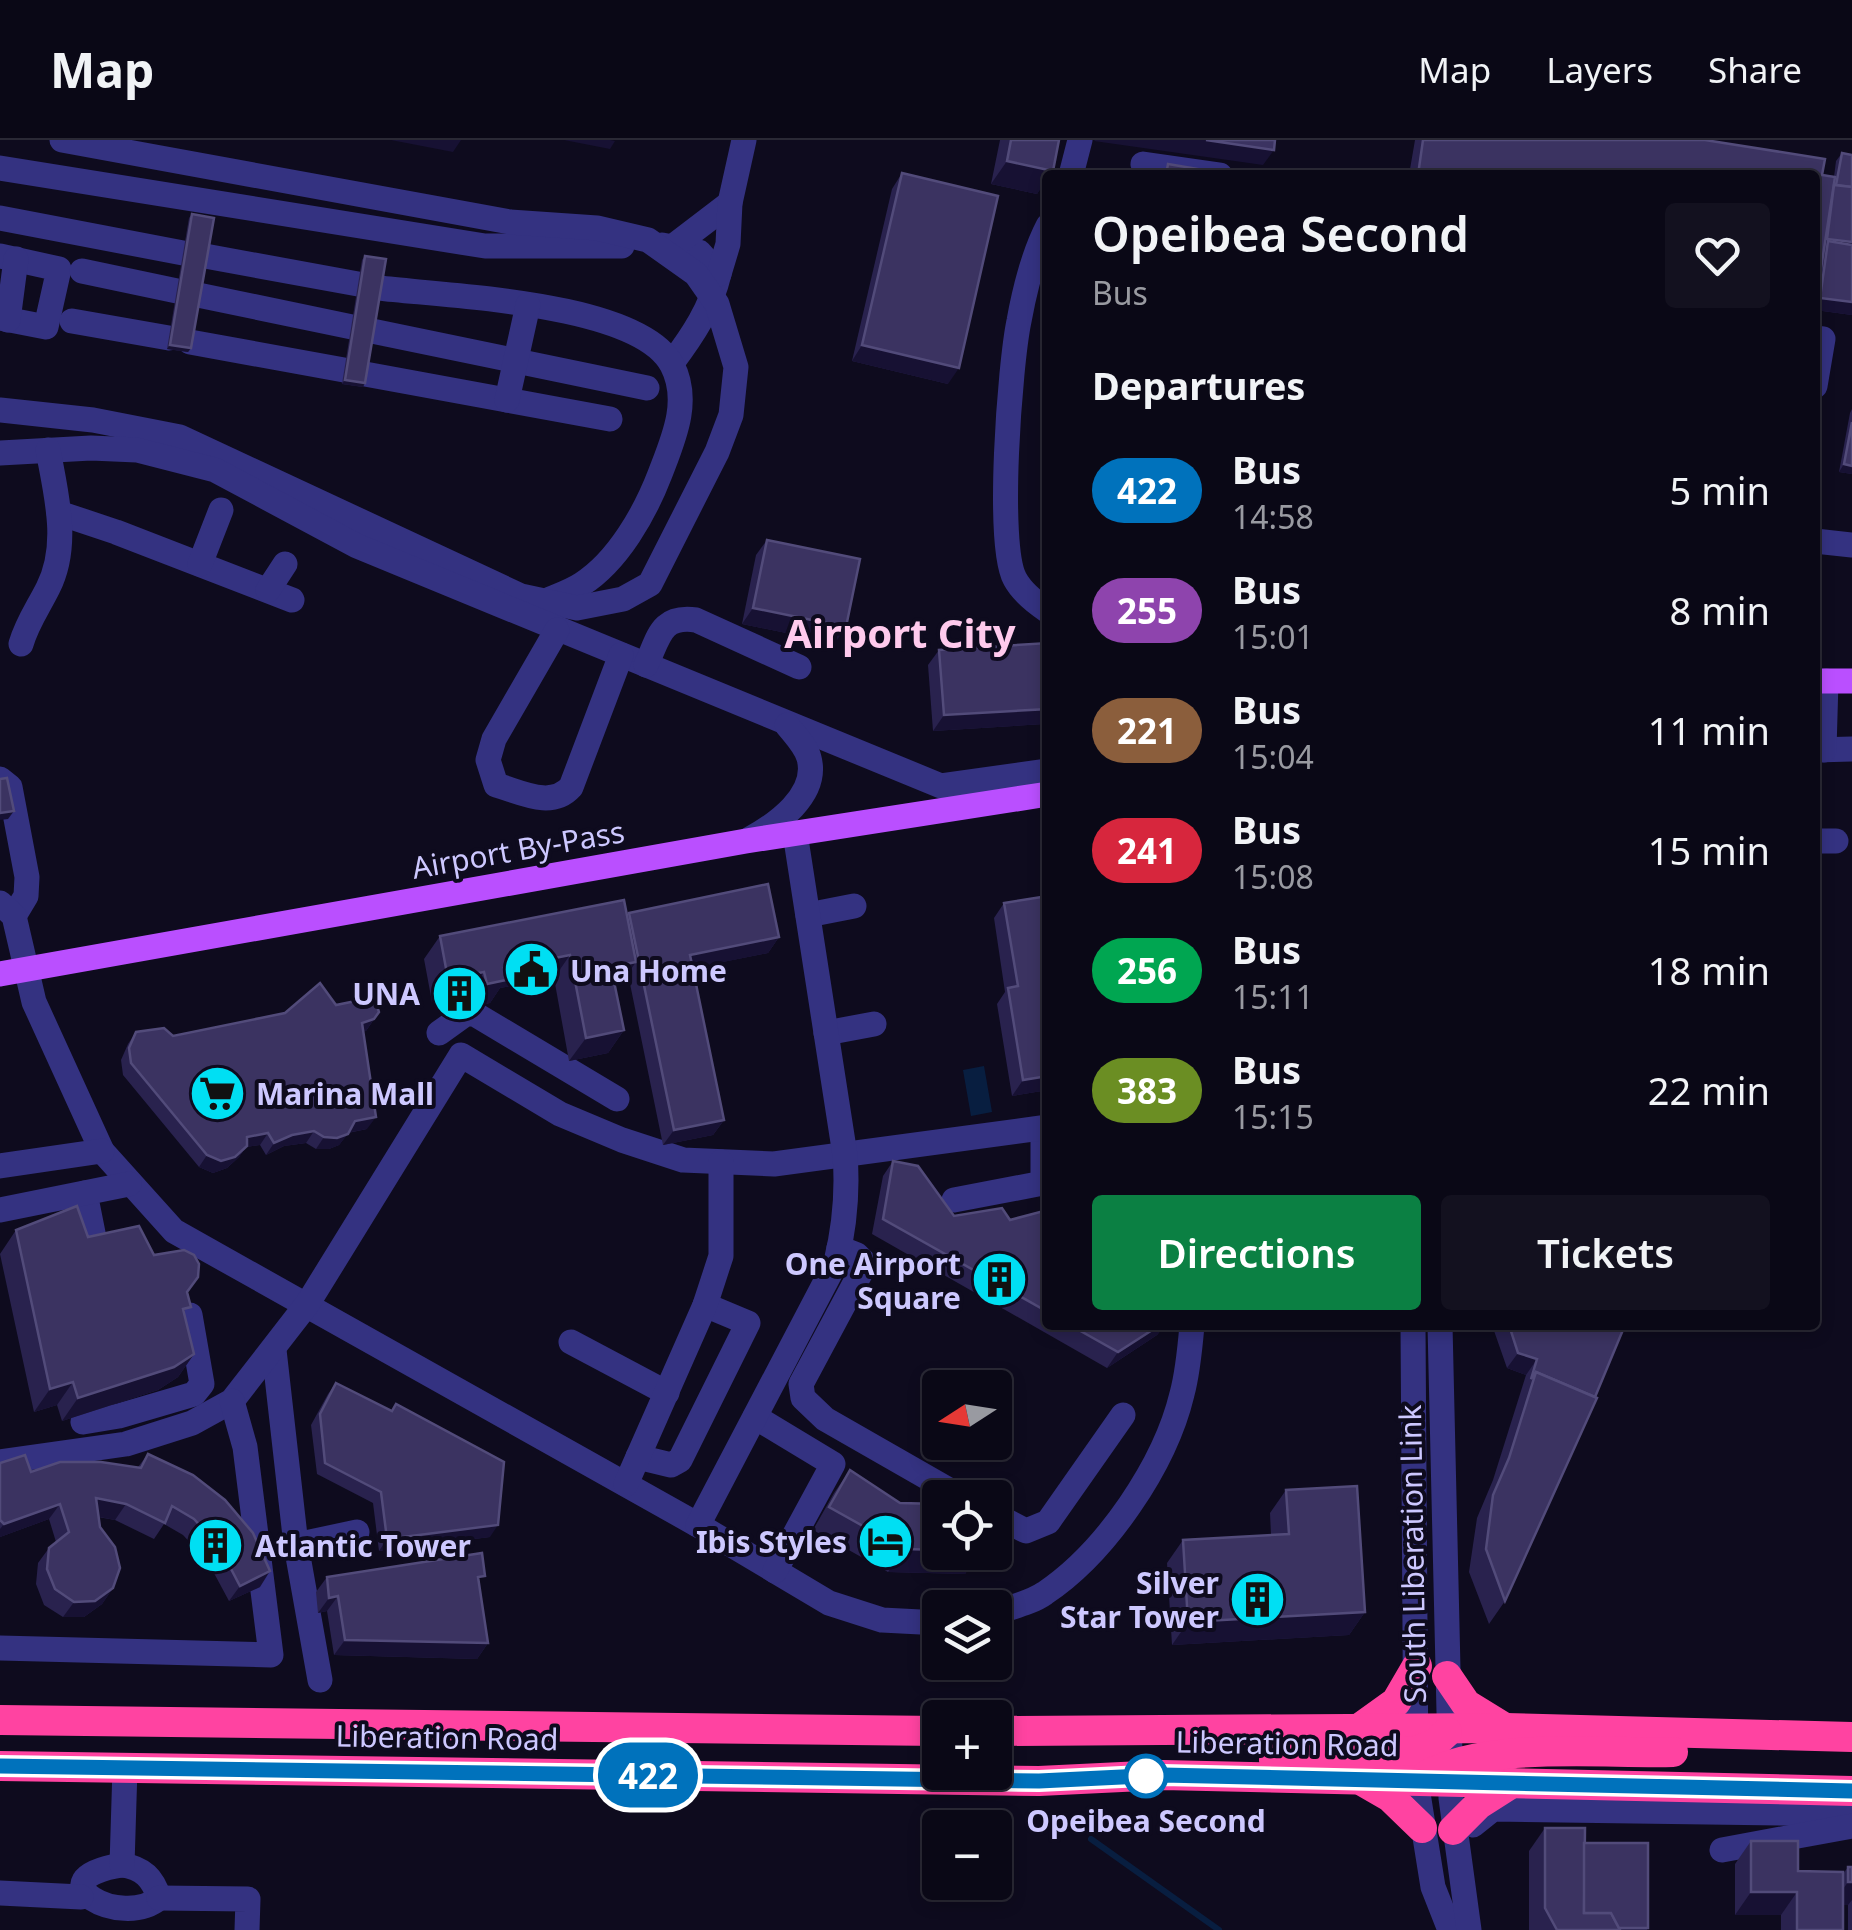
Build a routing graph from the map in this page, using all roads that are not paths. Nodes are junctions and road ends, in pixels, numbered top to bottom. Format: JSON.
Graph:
{"nodes":[{"id":1,"x":62,"y":140,"type":"edge"},
{"id":2,"x":744,"y":140,"type":"edge"},
{"id":3,"x":1080,"y":140,"type":"edge"},
{"id":4,"x":1143,"y":164,"type":"dead end"},
{"id":5,"x":0,"y":168,"type":"edge"},
{"id":6,"x":1073,"y":170,"type":"edge"},
{"id":7,"x":1185,"y":170,"type":"edge"},
{"id":8,"x":730,"y":204,"type":"junction"},
{"id":9,"x":0,"y":218,"type":"edge"},
{"id":10,"x":39,"y":223,"type":"junction"},
{"id":11,"x":1042,"y":237,"type":"edge"},
{"id":12,"x":675,"y":246,"type":"junction"},
{"id":13,"x":17,"y":259,"type":"edge"},
{"id":14,"x":82,"y":271,"type":"dead end"},
{"id":15,"x":719,"y":274,"type":"junction"},
{"id":16,"x":528,"y":305,"type":"junction"},
{"id":17,"x":4,"y":319,"type":"edge"},
{"id":18,"x":72,"y":321,"type":"dead end"},
{"id":19,"x":516,"y":361,"type":"junction"},
{"id":20,"x":672,"y":363,"type":"junction"},
{"id":21,"x":647,"y":388,"type":"dead end"},
{"id":22,"x":507,"y":400,"type":"junction"},
{"id":23,"x":0,"y":410,"type":"edge"},
{"id":24,"x":610,"y":419,"type":"dead end"},
{"id":25,"x":48,"y":450,"type":"junction"},
{"id":26,"x":0,"y":453,"type":"edge"},
{"id":27,"x":221,"y":510,"type":"dead end"},
{"id":28,"x":60,"y":513,"type":"junction"},
{"id":29,"x":1820,"y":542,"type":"edge"},
{"id":30,"x":1852,"y":545,"type":"edge"},
{"id":31,"x":200,"y":564,"type":"junction"},
{"id":32,"x":285,"y":564,"type":"dead end"},
{"id":33,"x":268,"y":590,"type":"junction"},
{"id":34,"x":292,"y":600,"type":"dead end"},
{"id":35,"x":541,"y":603,"type":"junction"},
{"id":36,"x":1042,"y":607,"type":"edge"},
{"id":37,"x":557,"y":630,"type":"junction"},
{"id":38,"x":21,"y":644,"type":"dead end"},
{"id":39,"x":621,"y":655,"type":"junction"},
{"id":40,"x":646,"y":666,"type":"junction"},
{"id":41,"x":798,"y":667,"type":"dead end"},
{"id":42,"x":1820,"y":681,"type":"edge"},
{"id":43,"x":1852,"y":681,"type":"edge"},
{"id":44,"x":787,"y":725,"type":"junction"},
{"id":45,"x":1820,"y":750,"type":"edge"},
{"id":46,"x":1852,"y":750,"type":"edge"},
{"id":47,"x":1042,"y":772,"type":"edge"},
{"id":48,"x":0,"y":779,"type":"edge"},
{"id":49,"x":1042,"y":795,"type":"edge"},
{"id":50,"x":795,"y":834,"type":"junction"},
{"id":51,"x":746,"y":841,"type":"junction"},
{"id":52,"x":854,"y":906,"type":"dead end"},
{"id":53,"x":7,"y":909,"type":"edge"},
{"id":54,"x":808,"y":915,"type":"junction"},
{"id":55,"x":26,"y":970,"type":"junction"},
{"id":56,"x":0,"y":974,"type":"edge"},
{"id":57,"x":874,"y":1024,"type":"dead end"},
{"id":58,"x":439,"y":1033,"type":"dead end"},
{"id":59,"x":826,"y":1034,"type":"junction"},
{"id":60,"x":617,"y":1099,"type":"dead end"},
{"id":61,"x":1042,"y":1129,"type":"edge"},
{"id":62,"x":102,"y":1151,"type":"junction"},
{"id":63,"x":845,"y":1155,"type":"junction"},
{"id":64,"x":721,"y":1162,"type":"junction"},
{"id":65,"x":0,"y":1166,"type":"edge"},
{"id":66,"x":1042,"y":1183,"type":"edge"},
{"id":67,"x":129,"y":1184,"type":"junction"},
{"id":68,"x":86,"y":1193,"type":"junction"},
{"id":69,"x":954,"y":1200,"type":"dead end"},
{"id":70,"x":0,"y":1210,"type":"edge"},
{"id":71,"x":96,"y":1248,"type":"edge"},
{"id":72,"x":839,"y":1248,"type":"junction"},
{"id":73,"x":308,"y":1304,"type":"junction"},
{"id":74,"x":705,"y":1305,"type":"junction"},
{"id":75,"x":190,"y":1314,"type":"edge"},
{"id":76,"x":1191,"y":1330,"type":"edge"},
{"id":77,"x":1412,"y":1330,"type":"edge"},
{"id":78,"x":1440,"y":1330,"type":"edge"},
{"id":79,"x":570,"y":1342,"type":"dead end"},
{"id":80,"x":274,"y":1350,"type":"junction"},
{"id":81,"x":666,"y":1393,"type":"junction"},
{"id":82,"x":232,"y":1402,"type":"junction"},
{"id":83,"x":1123,"y":1414,"type":"dead end"},
{"id":84,"x":119,"y":1416,"type":"junction"},
{"id":85,"x":754,"y":1417,"type":"junction"},
{"id":86,"x":83,"y":1422,"type":"edge"},
{"id":87,"x":126,"y":1444,"type":"junction"},
{"id":88,"x":638,"y":1456,"type":"junction"},
{"id":89,"x":0,"y":1462,"type":"edge"},
{"id":90,"x":931,"y":1480,"type":"edge"},
{"id":91,"x":626,"y":1484,"type":"junction"},
{"id":92,"x":1012,"y":1523,"type":"edge"},
{"id":93,"x":698,"y":1525,"type":"junction"},
{"id":94,"x":357,"y":1532,"type":"dead end"},
{"id":95,"x":296,"y":1544,"type":"junction"},
{"id":96,"x":776,"y":1571,"type":"junction"},
{"id":97,"x":1012,"y":1607,"type":"edge"},
{"id":98,"x":922,"y":1622,"type":"edge"},
{"id":99,"x":0,"y":1648,"type":"edge"},
{"id":100,"x":1416,"y":1666,"type":"junction"},
{"id":101,"x":1447,"y":1676,"type":"junction"},
{"id":102,"x":320,"y":1680,"type":"dead end"},
{"id":103,"x":0,"y":1720,"type":"edge"},
{"id":104,"x":1505,"y":1728,"type":"junction"},
{"id":105,"x":1357,"y":1730,"type":"junction"},
{"id":106,"x":1449,"y":1730,"type":"junction"},
{"id":107,"x":922,"y":1731,"type":"edge"},
{"id":108,"x":1012,"y":1731,"type":"edge"},
{"id":109,"x":1781,"y":1735,"type":"junction"},
{"id":110,"x":1852,"y":1737,"type":"edge"},
{"id":111,"x":1415,"y":1754,"type":"junction"},
{"id":112,"x":0,"y":1766,"type":"edge"},
{"id":113,"x":125,"y":1768,"type":"junction"},
{"id":114,"x":1450,"y":1773,"type":"junction"},
{"id":115,"x":1163,"y":1775,"type":"junction"},
{"id":116,"x":1357,"y":1779,"type":"junction"},
{"id":117,"x":1512,"y":1783,"type":"junction"},
{"id":118,"x":1852,"y":1791,"type":"edge"},
{"id":119,"x":1852,"y":1814,"type":"edge"},
{"id":120,"x":1852,"y":1826,"type":"edge"},
{"id":121,"x":1422,"y":1828,"type":"junction"},
{"id":122,"x":1454,"y":1836,"type":"junction"},
{"id":123,"x":1722,"y":1850,"type":"dead end"},
{"id":124,"x":122,"y":1865,"type":"junction"},
{"id":125,"x":0,"y":1894,"type":"edge"},
{"id":126,"x":81,"y":1897,"type":"junction"},
{"id":127,"x":159,"y":1898,"type":"junction"},
{"id":128,"x":247,"y":1930,"type":"edge"},
{"id":129,"x":1450,"y":1930,"type":"edge"},
{"id":130,"x":1470,"y":1930,"type":"edge"}],
"edges":[{"from":1,"to":35,"type":"street"},
{"from":2,"to":8,"type":"street"},
{"from":3,"to":6,"type":"street"},
{"from":4,"to":7,"type":"street"},
{"from":5,"to":12,"type":"street"},
{"from":8,"to":12,"type":"street"},
{"from":8,"to":15,"type":"street"},
{"from":9,"to":10,"type":"street"},
{"from":10,"to":13,"type":"street"},
{"from":10,"to":16,"type":"street"},
{"from":11,"to":36,"type":"street"},
{"from":12,"to":15,"type":"street"},
{"from":13,"to":17,"type":"street"},
{"from":13,"to":17,"type":"street"},
{"from":14,"to":19,"type":"street"},
{"from":15,"to":20,"type":"street"},
{"from":16,"to":19,"type":"street"},
{"from":16,"to":20,"type":"street"},
{"from":18,"to":22,"type":"street"},
{"from":19,"to":21,"type":"street"},
{"from":19,"to":22,"type":"street"},
{"from":20,"to":35,"type":"street"},
{"from":22,"to":24,"type":"street"},
{"from":23,"to":35,"type":"street"},
{"from":25,"to":26,"type":"street"},
{"from":25,"to":28,"type":"street"},
{"from":25,"to":37,"type":"street"},
{"from":27,"to":31,"type":"street"},
{"from":28,"to":31,"type":"street"},
{"from":28,"to":38,"type":"street"},
{"from":29,"to":30,"type":"street"},
{"from":31,"to":33,"type":"street"},
{"from":32,"to":33,"type":"street"},
{"from":33,"to":34,"type":"street"},
{"from":37,"to":39,"type":"street"},
{"from":37,"to":39,"type":"street"},
{"from":39,"to":40,"type":"street"},
{"from":40,"to":41,"type":"street"},
{"from":40,"to":44,"type":"street"},
{"from":42,"to":43,"type":"main road"},
{"from":42,"to":45,"type":"street"},
{"from":44,"to":47,"type":"street"},
{"from":44,"to":51,"type":"street"},
{"from":45,"to":46,"type":"street"},
{"from":48,"to":53,"type":"street"},
{"from":49,"to":50,"type":"main road","name":"Airport By-Pass"},
{"from":50,"to":51,"type":"main road","name":"Airport By-Pass"},
{"from":50,"to":54,"type":"street"},
{"from":51,"to":55,"type":"main road","name":"Airport By-Pass"},
{"from":52,"to":54,"type":"street"},
{"from":53,"to":55,"type":"street"},
{"from":54,"to":59,"type":"street"},
{"from":55,"to":56,"type":"main road","name":"Airport By-Pass"},
{"from":55,"to":62,"type":"street"},
{"from":57,"to":59,"type":"street"},
{"from":58,"to":60,"type":"street"},
{"from":59,"to":63,"type":"street"},
{"from":61,"to":63,"type":"street"},
{"from":62,"to":65,"type":"street"},
{"from":62,"to":67,"type":"street"},
{"from":63,"to":64,"type":"street"},
{"from":63,"to":72,"type":"street"},
{"from":64,"to":73,"type":"street"},
{"from":64,"to":74,"type":"street"},
{"from":66,"to":69,"type":"street"},
{"from":67,"to":68,"type":"street"},
{"from":67,"to":73,"type":"street"},
{"from":68,"to":70,"type":"street"},
{"from":68,"to":71,"type":"street"},
{"from":72,"to":85,"type":"street"},
{"from":72,"to":90,"type":"street"},
{"from":73,"to":80,"type":"street"},
{"from":73,"to":91,"type":"street"},
{"from":74,"to":81,"type":"street"},
{"from":74,"to":88,"type":"street"},
{"from":75,"to":84,"type":"street"},
{"from":76,"to":97,"type":"street"},
{"from":77,"to":100,"type":"street","name":"South Liberation Link"},
{"from":78,"to":101,"type":"street","name":"South Liberation Link"},
{"from":79,"to":81,"type":"street"},
{"from":80,"to":82,"type":"street"},
{"from":80,"to":95,"type":"street"},
{"from":81,"to":88,"type":"street"},
{"from":82,"to":87,"type":"street"},
{"from":82,"to":99,"type":"street"},
{"from":83,"to":92,"type":"street"},
{"from":84,"to":86,"type":"street"},
{"from":84,"to":87,"type":"street"},
{"from":85,"to":93,"type":"street"},
{"from":85,"to":96,"type":"street"},
{"from":87,"to":89,"type":"street"},
{"from":88,"to":91,"type":"street"},
{"from":91,"to":93,"type":"street"},
{"from":93,"to":96,"type":"street"},
{"from":94,"to":95,"type":"street"},
{"from":95,"to":102,"type":"street"},
{"from":96,"to":98,"type":"street"},
{"from":100,"to":105,"type":"highway"},
{"from":100,"to":111,"type":"street","name":"South Liberation Link"},
{"from":101,"to":104,"type":"highway"},
{"from":101,"to":106,"type":"street","name":"South Liberation Link"},
{"from":103,"to":107,"type":"highway","name":"Liberation Road"},
{"from":104,"to":106,"type":"highway","name":"Liberation Road"},
{"from":104,"to":109,"type":"highway","name":"Liberation Road"},
{"from":105,"to":108,"type":"highway","name":"Liberation Road"},
{"from":105,"to":111,"type":"highway","name":"Liberation Road"},
{"from":106,"to":111,"type":"highway","name":"Liberation Road"},
{"from":106,"to":114,"type":"street","name":"South Liberation Link"},
{"from":109,"to":110,"type":"highway","name":"Liberation Road"},
{"from":109,"to":114,"type":"highway"},
{"from":111,"to":114,"type":"highway","name":"Liberation Road"},
{"from":111,"to":115,"type":"highway"},
{"from":111,"to":116,"type":"highway","name":"Liberation Road"},
{"from":111,"to":121,"type":"street","name":"South Liberation Link"},
{"from":112,"to":113,"type":"highway","name":"Liberation Road"},
{"from":113,"to":115,"type":"highway","name":"Liberation Road"},
{"from":113,"to":124,"type":"street"},
{"from":114,"to":117,"type":"highway","name":"Liberation Road"},
{"from":114,"to":122,"type":"street","name":"South Liberation Link"},
{"from":115,"to":116,"type":"highway","name":"Liberation Road"},
{"from":116,"to":121,"type":"highway"},
{"from":117,"to":118,"type":"highway","name":"Liberation Road"},
{"from":117,"to":122,"type":"highway"},
{"from":119,"to":122,"type":"street"},
{"from":120,"to":123,"type":"street"},
{"from":121,"to":129,"type":"street","name":"South Liberation Link"},
{"from":122,"to":130,"type":"street","name":"South Liberation Link"},
{"from":124,"to":126,"type":"street"},
{"from":124,"to":127,"type":"street"},
{"from":125,"to":126,"type":"street"},
{"from":126,"to":127,"type":"street"},
{"from":127,"to":128,"type":"street"}]}
